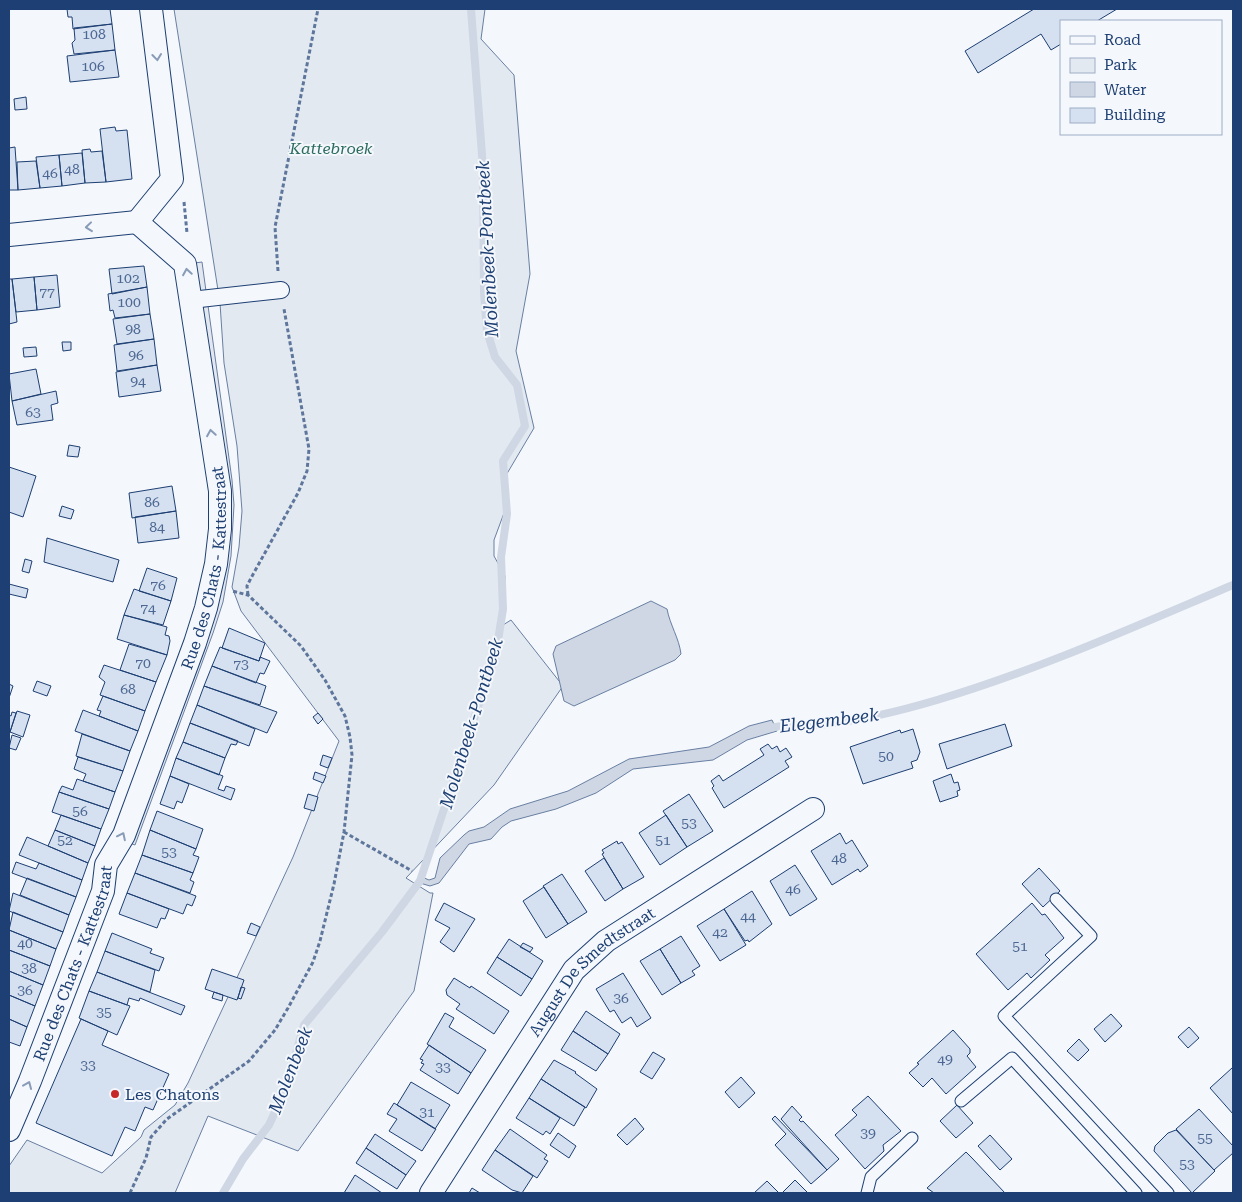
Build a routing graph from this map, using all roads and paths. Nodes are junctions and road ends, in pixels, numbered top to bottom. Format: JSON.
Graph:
{"nodes":[{"id":1,"x":151,"y":9,"type":"edge"},
{"id":2,"x":172,"y":179,"type":"junction"},
{"id":3,"x":138,"y":222,"type":"junction"},
{"id":4,"x":9,"y":235,"type":"edge"},
{"id":5,"x":186,"y":264,"type":"junction"},
{"id":6,"x":281,"y":290,"type":"dead end"},
{"id":7,"x":191,"y":300,"type":"junction"},
{"id":8,"x":248,"y":595,"type":"dead end"},
{"id":9,"x":813,"y":809,"type":"dead end"},
{"id":10,"x":344,"y":832,"type":"junction"},
{"id":11,"x":412,"y":872,"type":"dead end"},
{"id":12,"x":1056,"y":899,"type":"dead end"},
{"id":13,"x":961,"y":1101,"type":"dead end"},
{"id":14,"x":9,"y":1130,"type":"edge"},
{"id":15,"x":912,"y":1138,"type":"dead end"},
{"id":16,"x":130,"y":1193,"type":"edge"},
{"id":17,"x":431,"y":1193,"type":"edge"},
{"id":18,"x":867,"y":1193,"type":"edge"},
{"id":19,"x":1136,"y":1193,"type":"edge"},
{"id":20,"x":1168,"y":1193,"type":"edge"}],
"edges":[{"from":1,"to":2,"type":"street","one_way":true},
{"from":2,"to":3,"type":"street"},
{"from":2,"to":5,"type":"path"},
{"from":3,"to":4,"type":"street","one_way":true},
{"from":3,"to":5,"type":"street"},
{"from":7,"to":5,"type":"street","name":"Rue des Chats - Kattestraat","one_way":true},
{"from":6,"to":7,"type":"street"},
{"from":14,"to":7,"type":"street","name":"Rue des Chats - Kattestraat","one_way":true},
{"from":8,"to":10,"type":"path"},
{"from":9,"to":17,"type":"street","name":"August De Smedtstraat"},
{"from":10,"to":11,"type":"path"},
{"from":10,"to":16,"type":"path"},
{"from":12,"to":20,"type":"lane"},
{"from":13,"to":19,"type":"lane"},
{"from":15,"to":18,"type":"lane"}]}
